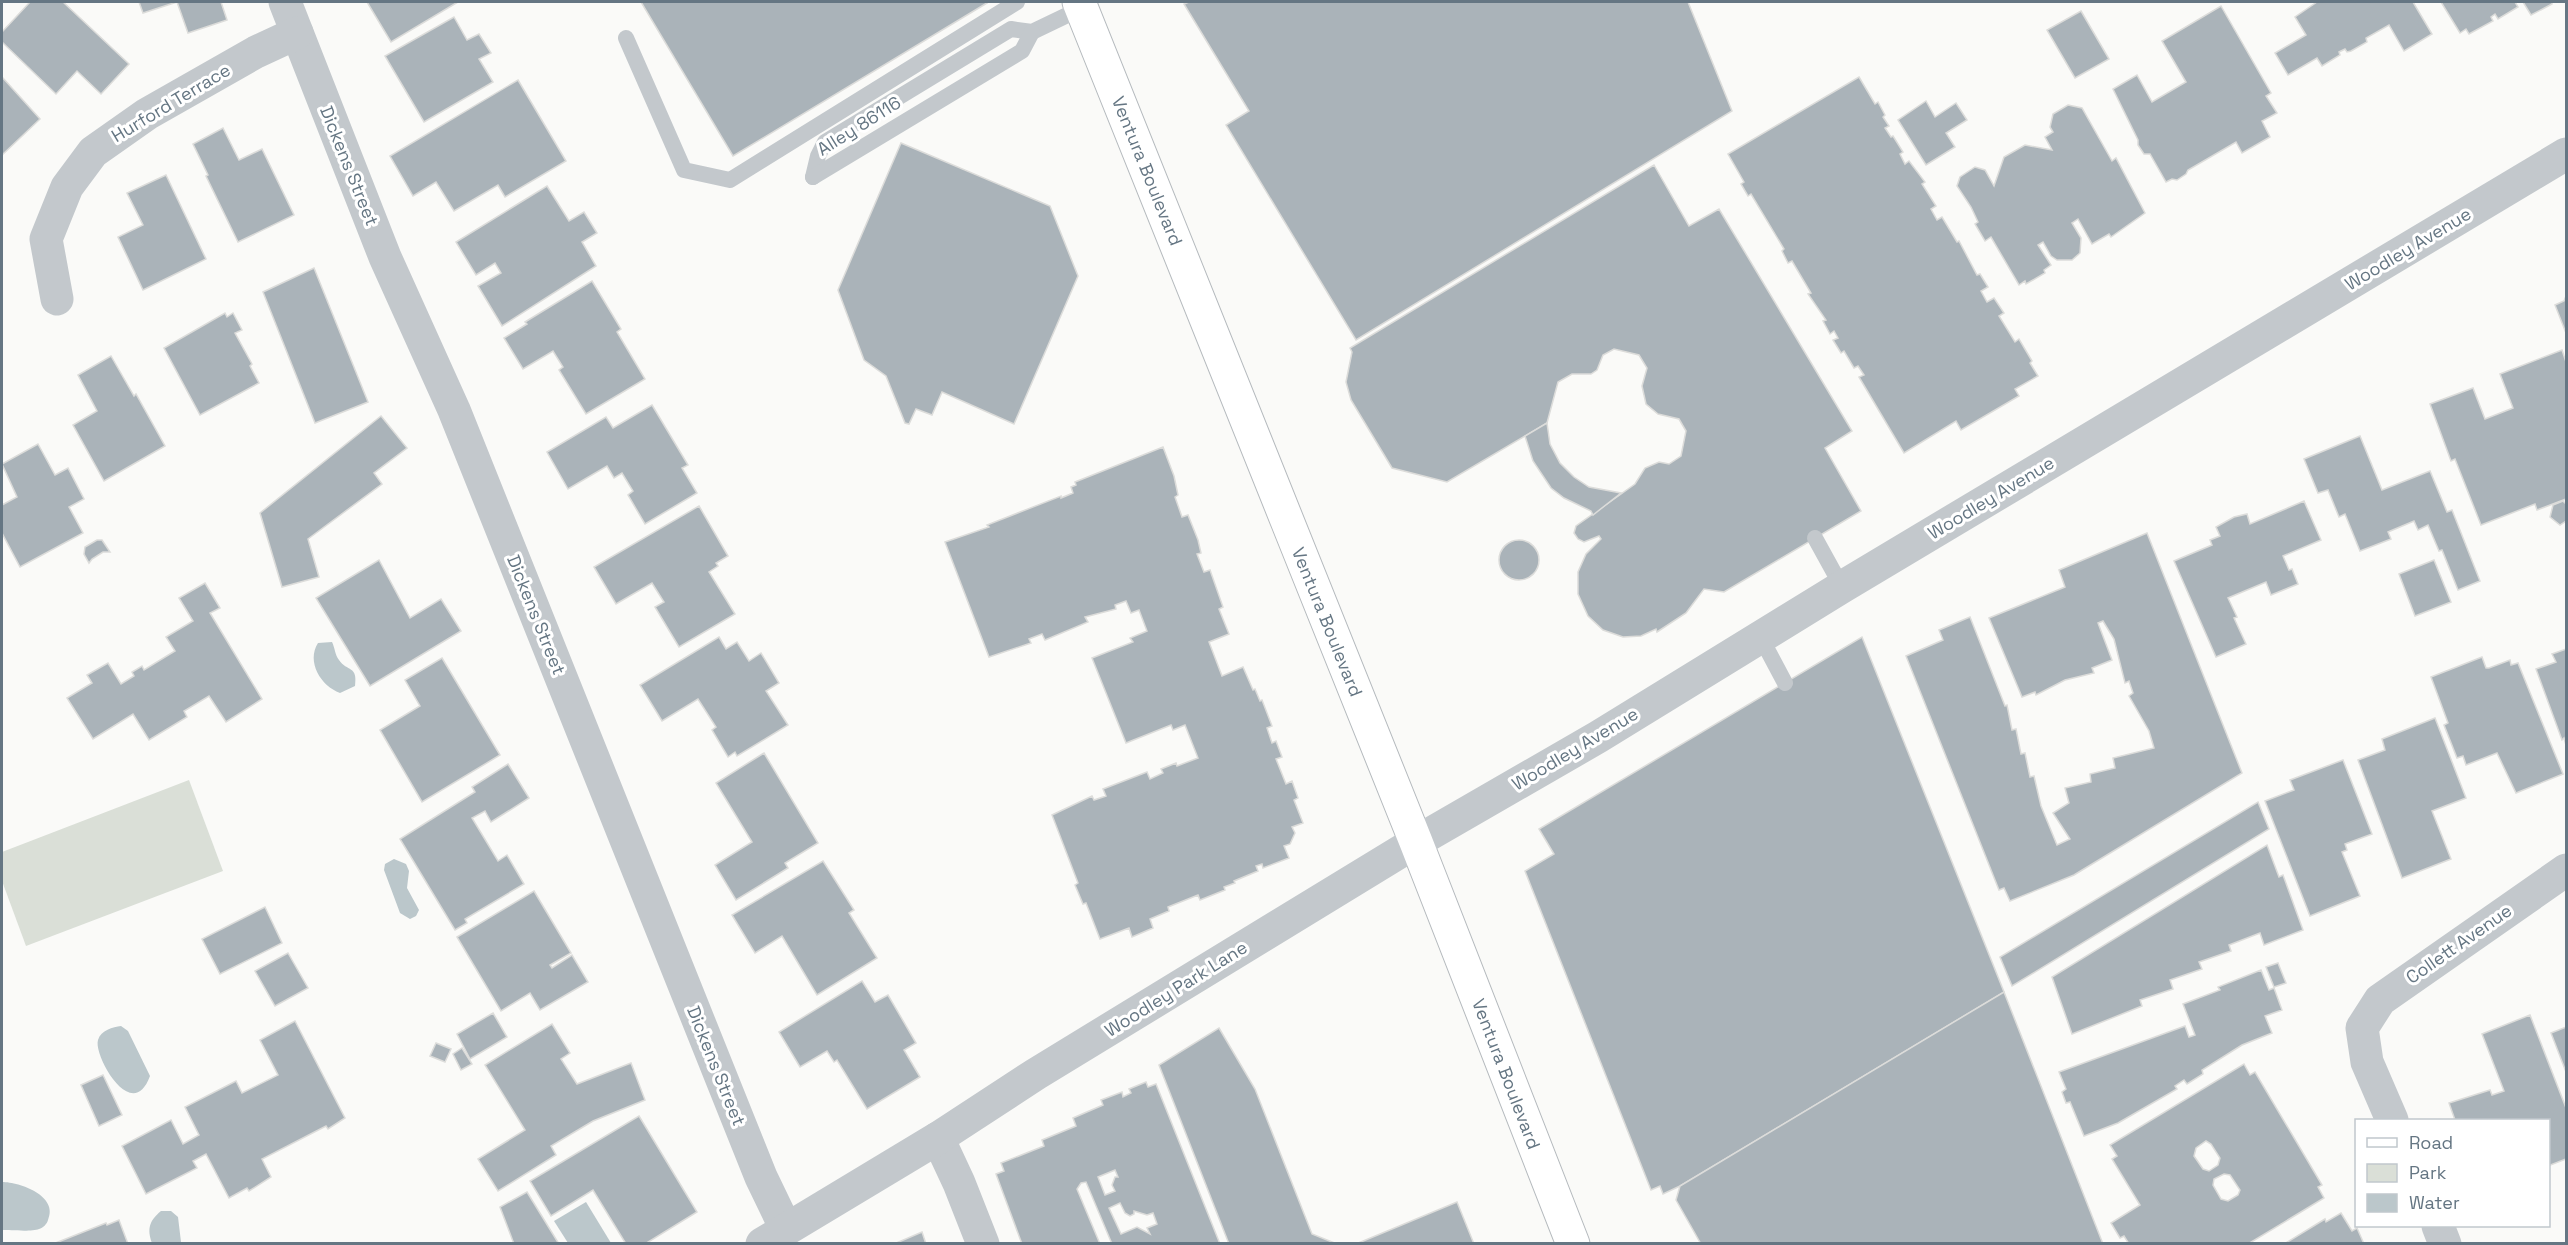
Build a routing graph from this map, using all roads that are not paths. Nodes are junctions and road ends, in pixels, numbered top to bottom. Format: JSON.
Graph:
{"nodes":[{"id":1,"x":285,"y":2,"type":"edge"},
{"id":2,"x":1017,"y":2,"type":"edge"},
{"id":3,"x":1081,"y":5,"type":"edge"},
{"id":4,"x":1032,"y":32,"type":"junction"},
{"id":5,"x":297,"y":33,"type":"junction"},
{"id":6,"x":626,"y":38,"type":"dead end"},
{"id":7,"x":2566,"y":154,"type":"edge"},
{"id":8,"x":57,"y":299,"type":"dead end"},
{"id":9,"x":1815,"y":538,"type":"dead end"},
{"id":10,"x":1842,"y":586,"type":"junction"},
{"id":11,"x":1760,"y":636,"type":"junction"},
{"id":12,"x":1785,"y":683,"type":"dead end"},
{"id":13,"x":1416,"y":843,"type":"junction"},
{"id":14,"x":2566,"y":870,"type":"edge"},
{"id":15,"x":2392,"y":1119,"type":"edge"},
{"id":16,"x":938,"y":1138,"type":"junction"},
{"id":17,"x":2438,"y":1227,"type":"edge"},
{"id":18,"x":774,"y":1236,"type":"edge"},
{"id":19,"x":982,"y":1244,"type":"edge"},
{"id":20,"x":1573,"y":1244,"type":"edge"},
{"id":21,"x":2445,"y":1244,"type":"edge"}],
"edges":[{"from":1,"to":5,"type":"street","name":"Dickens Street"},
{"from":2,"to":6,"type":"lane"},
{"from":3,"to":4,"type":"lane","name":"Alley 86116"},
{"from":3,"to":13,"type":"main road","name":"Ventura Boulevard"},
{"from":4,"to":4,"type":"lane","name":"Alley 86116"},
{"from":5,"to":8,"type":"street","name":"Hurford Terrace"},
{"from":5,"to":18,"type":"street","name":"Dickens Street"},
{"from":7,"to":10,"type":"street","name":"Woodley Avenue"},
{"from":9,"to":10,"type":"lane"},
{"from":10,"to":11,"type":"street","name":"Woodley Avenue"},
{"from":11,"to":12,"type":"lane"},
{"from":11,"to":13,"type":"street","name":"Woodley Avenue"},
{"from":13,"to":16,"type":"street","name":"Woodley Park Lane"},
{"from":13,"to":20,"type":"main road","name":"Ventura Boulevard"},
{"from":14,"to":15,"type":"street","name":"Collett Avenue"},
{"from":16,"to":18,"type":"street","name":"Woodley Park Lane"},
{"from":16,"to":19,"type":"street"},
{"from":17,"to":21,"type":"street"}]}
